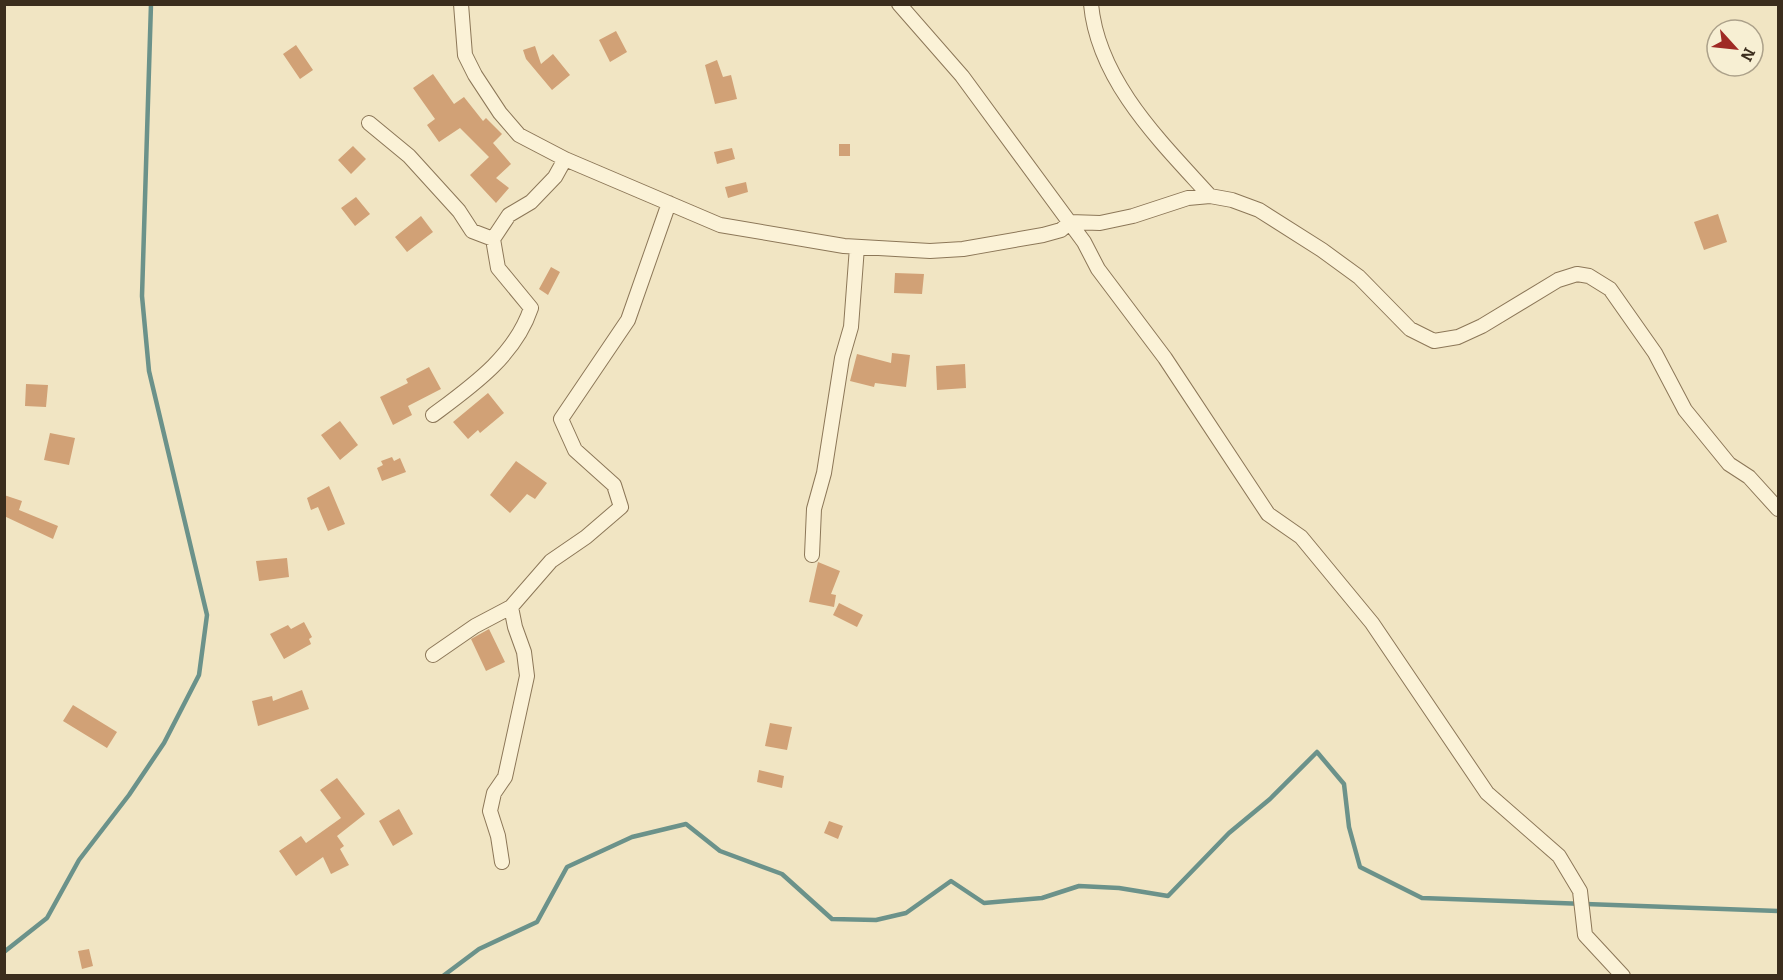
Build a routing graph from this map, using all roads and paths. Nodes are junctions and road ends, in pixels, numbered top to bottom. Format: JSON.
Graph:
{"nodes":[{"id":1,"x":461,"y":4,"type":"edge"},
{"id":2,"x":900,"y":4,"type":"edge"},
{"id":3,"x":1091,"y":4,"type":"edge"},
{"id":4,"x":369,"y":123,"type":"dead end"},
{"id":5,"x":565,"y":159,"type":"junction"},
{"id":6,"x":1210,"y":195,"type":"junction"},
{"id":7,"x":669,"y":203,"type":"junction"},
{"id":8,"x":1070,"y":222,"type":"junction"},
{"id":9,"x":493,"y":239,"type":"junction"},
{"id":10,"x":857,"y":247,"type":"junction"},
{"id":11,"x":433,"y":415,"type":"dead end"},
{"id":12,"x":1779,"y":509,"type":"edge"},
{"id":13,"x":812,"y":555,"type":"dead end"},
{"id":14,"x":511,"y":607,"type":"junction"},
{"id":15,"x":433,"y":655,"type":"dead end"},
{"id":16,"x":502,"y":862,"type":"dead end"},
{"id":17,"x":1623,"y":975,"type":"edge"}],
"edges":[{"from":1,"to":5,"type":"street"},
{"from":2,"to":8,"type":"street"},
{"from":3,"to":6,"type":"street"},
{"from":4,"to":9,"type":"street"},
{"from":5,"to":7,"type":"street"},
{"from":5,"to":9,"type":"street"},
{"from":6,"to":8,"type":"street"},
{"from":6,"to":12,"type":"street"},
{"from":7,"to":10,"type":"street"},
{"from":7,"to":14,"type":"street"},
{"from":8,"to":10,"type":"street"},
{"from":8,"to":17,"type":"street"},
{"from":9,"to":11,"type":"street"},
{"from":10,"to":13,"type":"street"},
{"from":14,"to":15,"type":"street"},
{"from":14,"to":16,"type":"street"}]}
